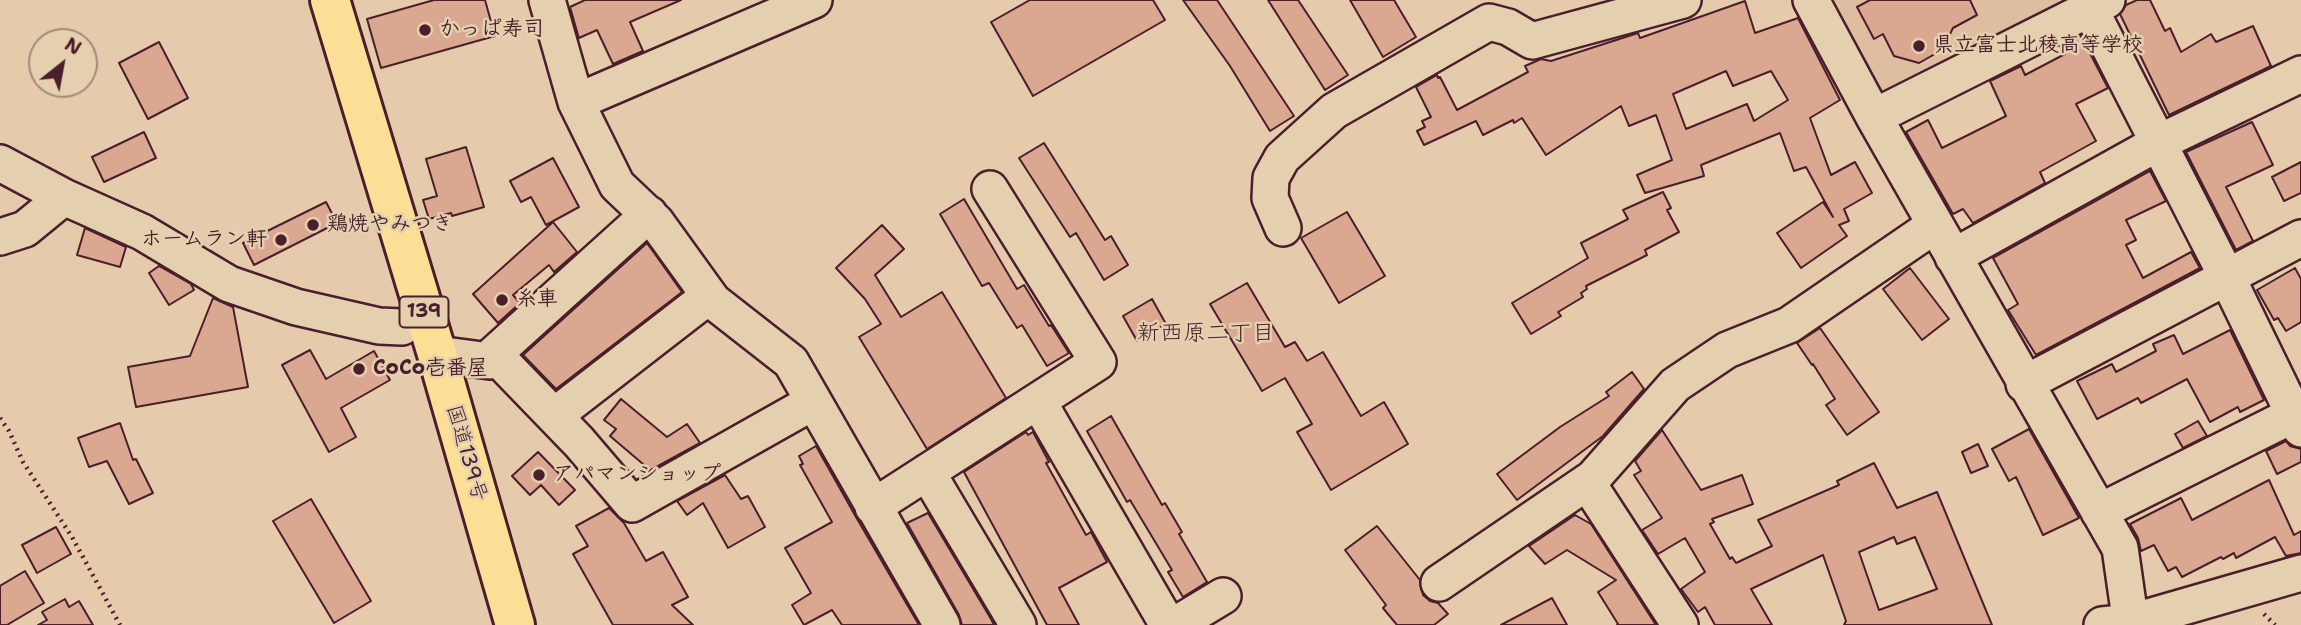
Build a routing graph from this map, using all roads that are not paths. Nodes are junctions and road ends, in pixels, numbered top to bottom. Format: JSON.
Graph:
{"nodes":[{"id":1,"x":306,"y":0,"type":"edge"},
{"id":2,"x":330,"y":0,"type":"edge"},
{"id":3,"x":547,"y":0,"type":"edge"},
{"id":4,"x":814,"y":0,"type":"edge"},
{"id":5,"x":1683,"y":0,"type":"edge"},
{"id":6,"x":1811,"y":0,"type":"edge"},
{"id":7,"x":2098,"y":4,"type":"edge"},
{"id":8,"x":2301,"y":74,"type":"edge"},
{"id":9,"x":576,"y":102,"type":"junction"},
{"id":10,"x":1874,"y":117,"type":"junction"},
{"id":11,"x":2158,"y":143,"type":"junction"},
{"id":12,"x":0,"y":163,"type":"edge"},
{"id":13,"x":989,"y":188,"type":"dead end"},
{"id":14,"x":64,"y":197,"type":"junction"},
{"id":15,"x":649,"y":214,"type":"junction"},
{"id":16,"x":1935,"y":225,"type":"junction"},
{"id":17,"x":1283,"y":228,"type":"dead end"},
{"id":18,"x":0,"y":237,"type":"edge"},
{"id":19,"x":2301,"y":238,"type":"edge"},
{"id":20,"x":1953,"y":257,"type":"junction"},
{"id":21,"x":2227,"y":277,"type":"junction"},
{"id":22,"x":709,"y":296,"type":"junction"},
{"id":23,"x":402,"y":327,"type":"junction"},
{"id":24,"x":437,"y":354,"type":"junction"},
{"id":25,"x":494,"y":354,"type":"junction"},
{"id":26,"x":2024,"y":384,"type":"junction"},
{"id":27,"x":1038,"y":401,"type":"junction"},
{"id":28,"x":813,"y":402,"type":"junction"},
{"id":29,"x":554,"y":416,"type":"junction"},
{"id":30,"x":2299,"y":419,"type":"edge"},
{"id":31,"x":927,"y":472,"type":"junction"},
{"id":32,"x":1587,"y":482,"type":"junction"},
{"id":33,"x":873,"y":507,"type":"junction"},
{"id":34,"x":2099,"y":512,"type":"junction"},
{"id":35,"x":2301,"y":573,"type":"edge"},
{"id":36,"x":1439,"y":583,"type":"dead end"},
{"id":37,"x":1223,"y":596,"type":"dead end"},
{"id":38,"x":1677,"y":624,"type":"edge"},
{"id":39,"x":2121,"y":624,"type":"edge"},
{"id":40,"x":491,"y":625,"type":"edge"},
{"id":41,"x":515,"y":625,"type":"edge"},
{"id":42,"x":942,"y":625,"type":"edge"},
{"id":43,"x":1018,"y":625,"type":"edge"},
{"id":44,"x":1168,"y":625,"type":"edge"},
{"id":45,"x":1175,"y":625,"type":"edge"}],
"edges":[{"from":1,"to":23,"type":"highway","name":"国道139号","number":"139"},
{"from":2,"to":24,"type":"highway","name":"国道139号","number":"139"},
{"from":3,"to":9,"type":"street"},
{"from":4,"to":9,"type":"street"},
{"from":5,"to":17,"type":"street"},
{"from":6,"to":10,"type":"street"},
{"from":7,"to":10,"type":"street"},
{"from":7,"to":11,"type":"street"},
{"from":8,"to":11,"type":"street"},
{"from":9,"to":15,"type":"street"},
{"from":10,"to":16,"type":"street"},
{"from":11,"to":20,"type":"street"},
{"from":11,"to":21,"type":"street"},
{"from":12,"to":14,"type":"street"},
{"from":13,"to":27,"type":"street"},
{"from":14,"to":18,"type":"street"},
{"from":14,"to":23,"type":"street"},
{"from":15,"to":22,"type":"street"},
{"from":15,"to":25,"type":"street"},
{"from":16,"to":20,"type":"street"},
{"from":16,"to":32,"type":"street"},
{"from":19,"to":21,"type":"street"},
{"from":20,"to":26,"type":"street"},
{"from":21,"to":26,"type":"street"},
{"from":21,"to":30,"type":"street"},
{"from":22,"to":28,"type":"street"},
{"from":22,"to":29,"type":"street"},
{"from":23,"to":40,"type":"highway","name":"国道139号","number":"139"},
{"from":24,"to":25,"type":"street"},
{"from":24,"to":41,"type":"highway","name":"国道139号","number":"139"},
{"from":25,"to":29,"type":"street"},
{"from":26,"to":34,"type":"street"},
{"from":27,"to":31,"type":"street"},
{"from":27,"to":44,"type":"street"},
{"from":28,"to":29,"type":"street"},
{"from":28,"to":33,"type":"street"},
{"from":30,"to":34,"type":"street"},
{"from":31,"to":33,"type":"street"},
{"from":31,"to":43,"type":"street"},
{"from":32,"to":36,"type":"street"},
{"from":32,"to":38,"type":"street"},
{"from":33,"to":42,"type":"street"},
{"from":34,"to":39,"type":"street"},
{"from":35,"to":39,"type":"street"},
{"from":37,"to":45,"type":"street"}]}
